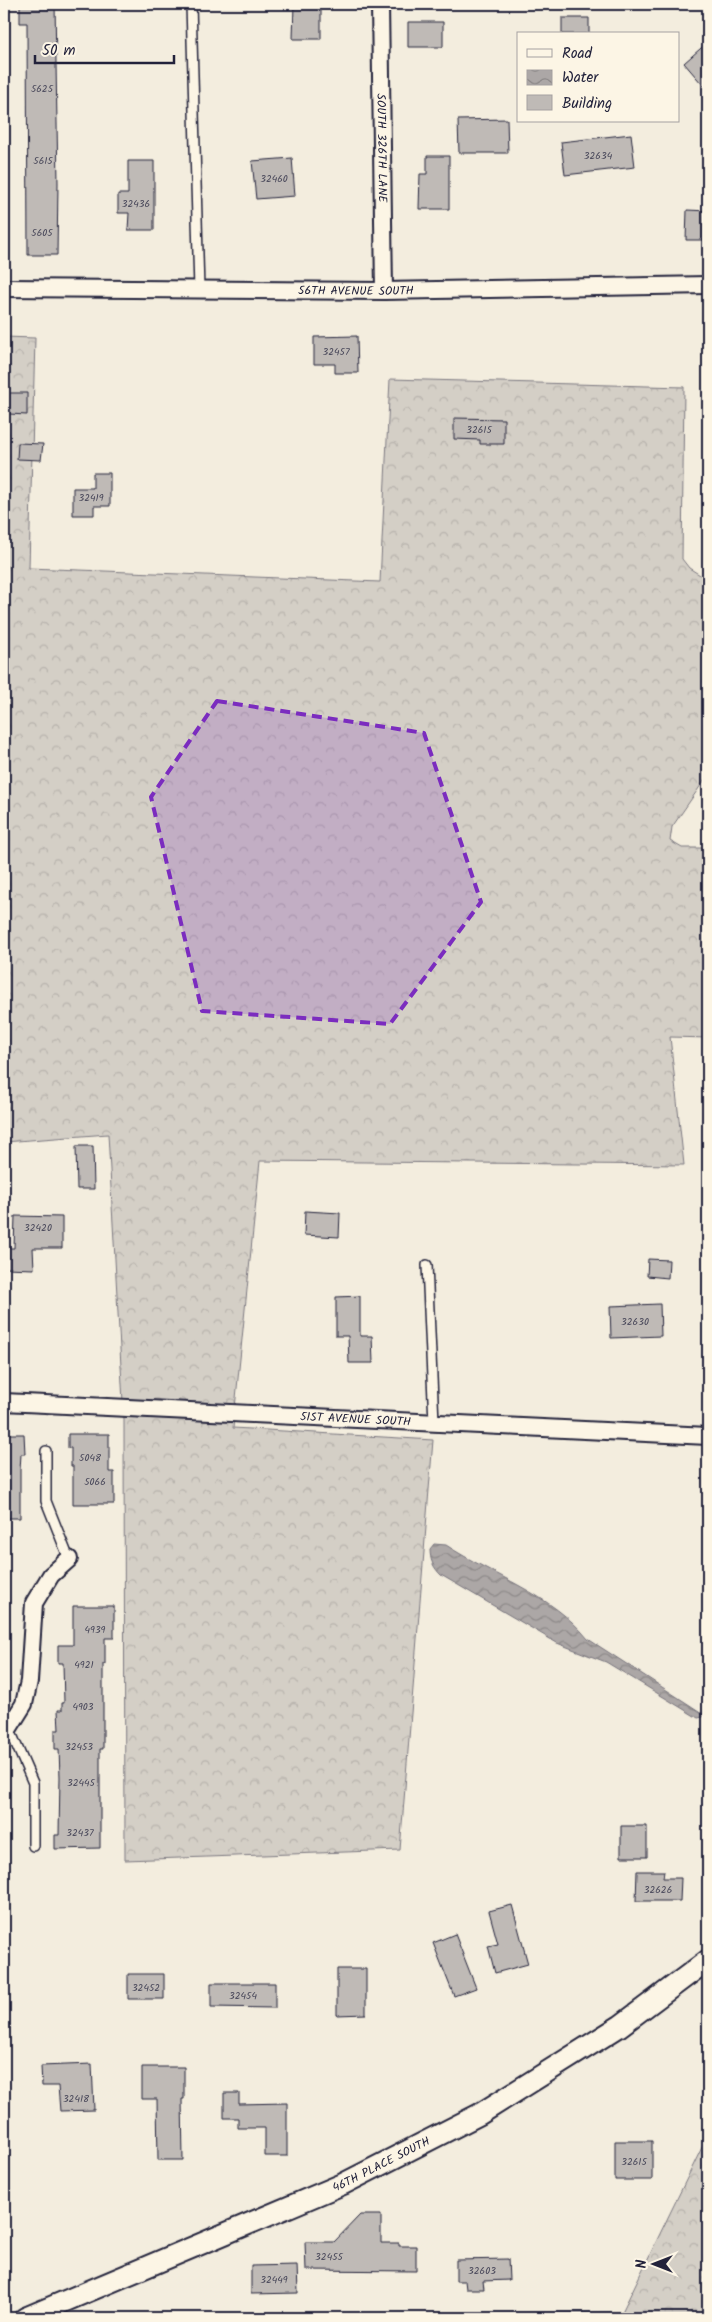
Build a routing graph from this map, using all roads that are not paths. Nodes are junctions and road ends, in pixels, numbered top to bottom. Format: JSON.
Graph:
{"nodes":[{"id":1,"x":190,"y":4,"type":"edge"},
{"id":2,"x":380,"y":4,"type":"edge"},
{"id":3,"x":708,"y":285,"type":"edge"},
{"id":4,"x":4,"y":288,"type":"edge"},
{"id":5,"x":199,"y":290,"type":"junction"},
{"id":6,"x":384,"y":291,"type":"junction"},
{"id":7,"x":426,"y":1265,"type":"dead end"},
{"id":8,"x":4,"y":1402,"type":"edge"},
{"id":9,"x":434,"y":1422,"type":"junction"},
{"id":10,"x":708,"y":1436,"type":"edge"},
{"id":11,"x":46,"y":1451,"type":"dead end"},
{"id":12,"x":69,"y":1559,"type":"joint"},
{"id":13,"x":7,"y":1729,"type":"edge"},
{"id":14,"x":33,"y":1846,"type":"dead end"},
{"id":15,"x":708,"y":1960,"type":"edge"},
{"id":16,"x":25,"y":2318,"type":"edge"}],
"edges":[{"from":1,"to":5,"type":"lane"},
{"from":2,"to":6,"type":"street","name":"SOUTH 326TH LANE"},
{"from":3,"to":6,"type":"street","name":"56TH AVENUE SOUTH"},
{"from":4,"to":5,"type":"street","name":"56TH AVENUE SOUTH"},
{"from":5,"to":6,"type":"street","name":"56TH AVENUE SOUTH"},
{"from":7,"to":9,"type":"lane"},
{"from":8,"to":9,"type":"street","name":"51ST AVENUE SOUTH"},
{"from":9,"to":10,"type":"street","name":"51ST AVENUE SOUTH"},
{"from":11,"to":12,"type":"lane"},
{"from":12,"to":13,"type":"street"},
{"from":13,"to":14,"type":"lane"},
{"from":15,"to":16,"type":"street","name":"46TH PLACE SOUTH"}]}
